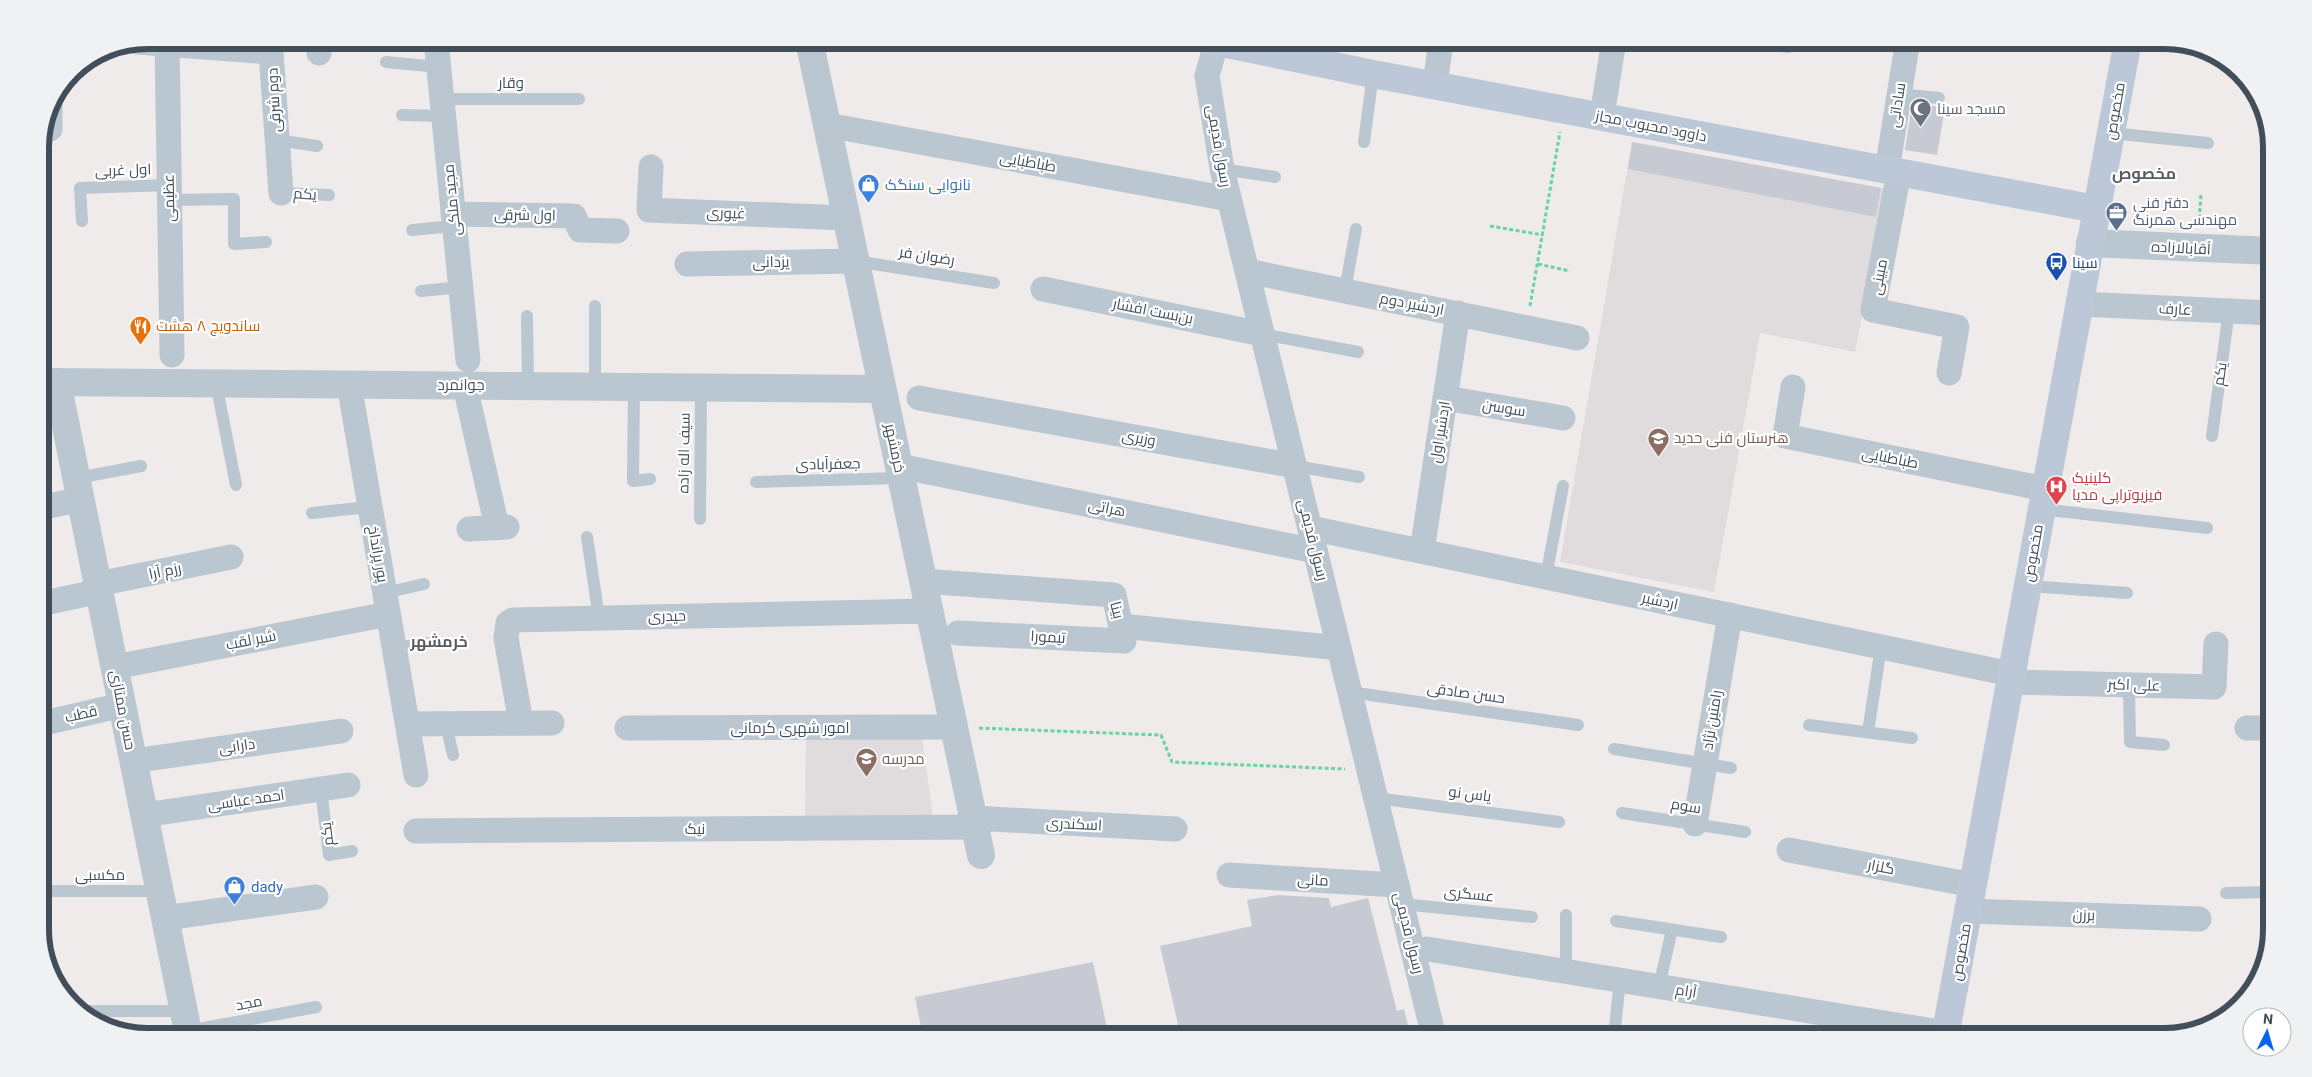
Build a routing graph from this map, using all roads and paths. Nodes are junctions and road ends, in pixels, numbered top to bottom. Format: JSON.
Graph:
{"nodes":[{"id":1,"x":167,"y":49,"type":"edge"},
{"id":2,"x":240,"y":49,"type":"edge"},
{"id":3,"x":437,"y":49,"type":"edge"},
{"id":4,"x":811,"y":49,"type":"edge"},
{"id":5,"x":1212,"y":49,"type":"edge"},
{"id":6,"x":1296,"y":49,"type":"edge"},
{"id":7,"x":1440,"y":49,"type":"edge"},
{"id":8,"x":1613,"y":49,"type":"edge"},
{"id":9,"x":1906,"y":49,"type":"edge"},
{"id":10,"x":2126,"y":49,"type":"edge"},
{"id":11,"x":386,"y":62,"type":"dead end"},
{"id":12,"x":439,"y":67,"type":"junction"},
{"id":13,"x":1373,"y":74,"type":"junction"},
{"id":14,"x":1435,"y":85,"type":"junction"},
{"id":15,"x":1899,"y":94,"type":"junction"},
{"id":16,"x":1938,"y":98,"type":"dead end"},
{"id":17,"x":579,"y":100,"type":"dead end"},
{"id":18,"x":443,"y":108,"type":"junction"},
{"id":19,"x":1564,"y":109,"type":"junction"},
{"id":20,"x":402,"y":116,"type":"dead end"},
{"id":21,"x":1602,"y":116,"type":"junction"},
{"id":22,"x":827,"y":125,"type":"junction"},
{"id":23,"x":2111,"y":133,"type":"junction"},
{"id":24,"x":276,"y":140,"type":"junction"},
{"id":25,"x":1364,"y":142,"type":"dead end"},
{"id":26,"x":2208,"y":143,"type":"dead end"},
{"id":27,"x":317,"y":146,"type":"dead end"},
{"id":28,"x":651,"y":167,"type":"dead end"},
{"id":29,"x":1222,"y":169,"type":"junction"},
{"id":30,"x":1893,"y":171,"type":"junction"},
{"id":31,"x":1275,"y":177,"type":"dead end"},
{"id":32,"x":169,"y":192,"type":"junction"},
{"id":33,"x":281,"y":193,"type":"joint"},
{"id":34,"x":2200,"y":193,"type":"dead end"},
{"id":35,"x":329,"y":195,"type":"dead end"},
{"id":36,"x":1229,"y":199,"type":"junction"},
{"id":37,"x":2096,"y":209,"type":"junction"},
{"id":38,"x":846,"y":218,"type":"junction"},
{"id":39,"x":454,"y":220,"type":"junction"},
{"id":40,"x":82,"y":221,"type":"dead end"},
{"id":41,"x":1490,"y":226,"type":"dead end"},
{"id":42,"x":1356,"y":229,"type":"dead end"},
{"id":43,"x":412,"y":230,"type":"dead end"},
{"id":44,"x":617,"y":231,"type":"dead end"},
{"id":45,"x":1542,"y":235,"type":"junction"},
{"id":46,"x":266,"y":242,"type":"dead end"},
{"id":47,"x":2090,"y":243,"type":"junction"},
{"id":48,"x":2198,"y":249,"type":"junction"},
{"id":49,"x":2263,"y":251,"type":"edge"},
{"id":50,"x":855,"y":261,"type":"junction"},
{"id":51,"x":687,"y":264,"type":"dead end"},
{"id":52,"x":1538,"y":264,"type":"junction"},
{"id":53,"x":1247,"y":270,"type":"junction"},
{"id":54,"x":1570,"y":270,"type":"dead end"},
{"id":55,"x":994,"y":283,"type":"dead end"},
{"id":56,"x":461,"y":287,"type":"junction"},
{"id":57,"x":1043,"y":289,"type":"dead end"},
{"id":58,"x":1345,"y":290,"type":"junction"},
{"id":59,"x":421,"y":291,"type":"dead end"},
{"id":60,"x":2079,"y":304,"type":"junction"},
{"id":61,"x":595,"y":306,"type":"dead end"},
{"id":62,"x":2229,"y":311,"type":"junction"},
{"id":63,"x":1458,"y":313,"type":"junction"},
{"id":64,"x":2263,"y":313,"type":"edge"},
{"id":65,"x":527,"y":316,"type":"dead end"},
{"id":66,"x":1527,"y":327,"type":"junction"},
{"id":67,"x":1262,"y":334,"type":"junction"},
{"id":68,"x":1577,"y":338,"type":"dead end"},
{"id":69,"x":1358,"y":352,"type":"dead end"},
{"id":70,"x":172,"y":355,"type":"dead end"},
{"id":71,"x":466,"y":373,"type":"junction"},
{"id":72,"x":1949,"y":373,"type":"dead end"},
{"id":73,"x":49,"y":382,"type":"edge"},
{"id":74,"x":216,"y":383,"type":"junction"},
{"id":75,"x":348,"y":384,"type":"junction"},
{"id":76,"x":528,"y":386,"type":"junction"},
{"id":77,"x":595,"y":386,"type":"junction"},
{"id":78,"x":634,"y":387,"type":"junction"},
{"id":79,"x":701,"y":387,"type":"junction"},
{"id":80,"x":1793,"y":387,"type":"dead end"},
{"id":81,"x":882,"y":389,"type":"junction"},
{"id":82,"x":919,"y":398,"type":"dead end"},
{"id":83,"x":1445,"y":398,"type":"junction"},
{"id":84,"x":1563,"y":418,"type":"dead end"},
{"id":85,"x":2212,"y":436,"type":"dead end"},
{"id":86,"x":141,"y":466,"type":"dead end"},
{"id":87,"x":1295,"y":466,"type":"junction"},
{"id":88,"x":900,"y":472,"type":"junction"},
{"id":89,"x":1359,"y":477,"type":"dead end"},
{"id":90,"x":650,"y":479,"type":"dead end"},
{"id":91,"x":756,"y":482,"type":"dead end"},
{"id":92,"x":236,"y":485,"type":"dead end"},
{"id":93,"x":1563,"y":486,"type":"dead end"},
{"id":94,"x":79,"y":488,"type":"junction"},
{"id":95,"x":2043,"y":499,"type":"junction"},
{"id":96,"x":49,"y":503,"type":"edge"},
{"id":97,"x":370,"y":506,"type":"junction"},
{"id":98,"x":312,"y":514,"type":"dead end"},
{"id":99,"x":700,"y":519,"type":"dead end"},
{"id":100,"x":2207,"y":528,"type":"dead end"},
{"id":101,"x":469,"y":529,"type":"dead end"},
{"id":102,"x":587,"y":537,"type":"dead end"},
{"id":103,"x":1312,"y":539,"type":"junction"},
{"id":104,"x":1422,"y":551,"type":"junction"},
{"id":105,"x":231,"y":557,"type":"dead end"},
{"id":106,"x":1546,"y":577,"type":"junction"},
{"id":107,"x":923,"y":581,"type":"junction"},
{"id":108,"x":424,"y":584,"type":"dead end"},
{"id":109,"x":2027,"y":586,"type":"junction"},
{"id":110,"x":99,"y":588,"type":"junction"},
{"id":111,"x":2127,"y":593,"type":"dead end"},
{"id":112,"x":49,"y":602,"type":"edge"},
{"id":113,"x":386,"y":603,"type":"junction"},
{"id":114,"x":929,"y":611,"type":"junction"},
{"id":115,"x":1730,"y":615,"type":"junction"},
{"id":116,"x":599,"y":618,"type":"junction"},
{"id":117,"x":1121,"y":626,"type":"junction"},
{"id":118,"x":958,"y":633,"type":"dead end"},
{"id":119,"x":432,"y":643,"type":"dead end"},
{"id":120,"x":2216,"y":644,"type":"dead end"},
{"id":121,"x":1881,"y":647,"type":"junction"},
{"id":122,"x":394,"y":648,"type":"junction"},
{"id":123,"x":1339,"y":648,"type":"junction"},
{"id":124,"x":115,"y":667,"type":"junction"},
{"id":125,"x":2010,"y":678,"type":"junction"},
{"id":126,"x":2129,"y":685,"type":"junction"},
{"id":127,"x":1350,"y":692,"type":"junction"},
{"id":128,"x":122,"y":705,"type":"junction"},
{"id":129,"x":49,"y":722,"type":"edge"},
{"id":130,"x":552,"y":722,"type":"dead end"},
{"id":131,"x":522,"y":723,"type":"junction"},
{"id":132,"x":408,"y":724,"type":"junction"},
{"id":133,"x":446,"y":724,"type":"junction"},
{"id":134,"x":1578,"y":725,"type":"dead end"},
{"id":135,"x":1809,"y":725,"type":"dead end"},
{"id":136,"x":954,"y":727,"type":"junction"},
{"id":137,"x":627,"y":728,"type":"dead end"},
{"id":138,"x":2247,"y":728,"type":"dead end"},
{"id":139,"x":2263,"y":728,"type":"edge"},
{"id":140,"x":341,"y":731,"type":"dead end"},
{"id":141,"x":1868,"y":732,"type":"junction"},
{"id":142,"x":1912,"y":738,"type":"dead end"},
{"id":143,"x":2164,"y":745,"type":"dead end"},
{"id":144,"x":1614,"y":749,"type":"dead end"},
{"id":145,"x":453,"y":755,"type":"dead end"},
{"id":146,"x":134,"y":761,"type":"junction"},
{"id":147,"x":1705,"y":764,"type":"junction"},
{"id":148,"x":1731,"y":768,"type":"dead end"},
{"id":149,"x":1369,"y":770,"type":"junction"},
{"id":150,"x":416,"y":775,"type":"dead end"},
{"id":151,"x":348,"y":786,"type":"dead end"},
{"id":152,"x":321,"y":789,"type":"junction"},
{"id":153,"x":1376,"y":798,"type":"junction"},
{"id":154,"x":1622,"y":812,"type":"dead end"},
{"id":155,"x":144,"y":815,"type":"junction"},
{"id":156,"x":1560,"y":822,"type":"dead end"},
{"id":157,"x":974,"y":823,"type":"junction"},
{"id":158,"x":1695,"y":824,"type":"junction"},
{"id":159,"x":1175,"y":829,"type":"dead end"},
{"id":160,"x":416,"y":831,"type":"dead end"},
{"id":161,"x":1745,"y":832,"type":"dead end"},
{"id":162,"x":1789,"y":850,"type":"dead end"},
{"id":163,"x":352,"y":851,"type":"dead end"},
{"id":164,"x":981,"y":855,"type":"dead end"},
{"id":165,"x":1229,"y":875,"type":"dead end"},
{"id":166,"x":49,"y":891,"type":"edge"},
{"id":167,"x":160,"y":891,"type":"junction"},
{"id":168,"x":2226,"y":892,"type":"dead end"},
{"id":169,"x":2263,"y":892,"type":"edge"},
{"id":170,"x":1399,"y":894,"type":"junction"},
{"id":171,"x":316,"y":897,"type":"dead end"},
{"id":172,"x":1970,"y":898,"type":"junction"},
{"id":173,"x":1566,"y":915,"type":"dead end"},
{"id":174,"x":1532,"y":917,"type":"dead end"},
{"id":175,"x":165,"y":918,"type":"junction"},
{"id":176,"x":2199,"y":919,"type":"dead end"},
{"id":177,"x":1616,"y":921,"type":"dead end"},
{"id":178,"x":1672,"y":930,"type":"junction"},
{"id":179,"x":1721,"y":937,"type":"dead end"},
{"id":180,"x":1427,"y":949,"type":"dead end"},
{"id":181,"x":1566,"y":972,"type":"junction"},
{"id":182,"x":1620,"y":980,"type":"junction"},
{"id":183,"x":1659,"y":986,"type":"junction"},
{"id":184,"x":316,"y":1007,"type":"dead end"},
{"id":185,"x":96,"y":1014,"type":"edge"},
{"id":186,"x":187,"y":1027,"type":"edge"},
{"id":187,"x":1432,"y":1028,"type":"edge"},
{"id":188,"x":1615,"y":1028,"type":"edge"},
{"id":189,"x":1904,"y":1028,"type":"edge"},
{"id":190,"x":1946,"y":1028,"type":"edge"}],
"edges":[{"from":1,"to":32,"type":"street","name":"عظیمی"},
{"from":2,"to":24,"type":"street","name":"دوم شرقی"},
{"from":3,"to":12,"type":"street","name":"مجید ملکی"},
{"from":4,"to":22,"type":"street","name":"خرمشهر"},
{"from":5,"to":29,"type":"street","name":"رسول قدیمی"},
{"from":6,"to":13,"type":"main road","name":"داوود محبوب مجاز"},
{"from":7,"to":14,"type":"street"},
{"from":8,"to":21,"type":"street"},
{"from":9,"to":15,"type":"street","name":"ساداتی"},
{"from":10,"to":23,"type":"main road","name":"مخصوص"},
{"from":11,"to":12,"type":"lane"},
{"from":12,"to":18,"type":"street","name":"مجید ملکی"},
{"from":13,"to":14,"type":"main road","name":"داوود محبوب مجاز"},
{"from":13,"to":25,"type":"lane"},
{"from":14,"to":19,"type":"main road","name":"داوود محبوب مجاز"},
{"from":15,"to":16,"type":"lane"},
{"from":15,"to":30,"type":"street","name":"ساداتی"},
{"from":17,"to":18,"type":"lane","name":"وقار"},
{"from":18,"to":20,"type":"lane"},
{"from":18,"to":39,"type":"street","name":"مجید ملکی"},
{"from":19,"to":21,"type":"main road","name":"داوود محبوب مجاز"},
{"from":19,"to":45,"type":"path"},
{"from":21,"to":30,"type":"main road","name":"داوود محبوب مجاز"},
{"from":22,"to":36,"type":"street","name":"طباطبایی"},
{"from":22,"to":38,"type":"street","name":"خرمشهر"},
{"from":23,"to":26,"type":"lane"},
{"from":23,"to":37,"type":"main road","name":"مخصوص"},
{"from":24,"to":27,"type":"lane"},
{"from":24,"to":33,"type":"street","name":"دوم شرقی"},
{"from":28,"to":38,"type":"street","name":"غیوری"},
{"from":29,"to":31,"type":"lane"},
{"from":29,"to":36,"type":"street","name":"رسول قدیمی"},
{"from":30,"to":37,"type":"main road","name":"داوود محبوب مجاز"},
{"from":30,"to":72,"type":"street","name":"مبینی"},
{"from":32,"to":40,"type":"lane","name":"اول غربی"},
{"from":32,"to":46,"type":"lane"},
{"from":32,"to":70,"type":"street","name":"عظیمی"},
{"from":33,"to":35,"type":"lane","name":"یکم"},
{"from":34,"to":48,"type":"path"},
{"from":36,"to":53,"type":"street","name":"رسول قدیمی"},
{"from":37,"to":47,"type":"main road","name":"مخصوص"},
{"from":38,"to":50,"type":"street","name":"خرمشهر"},
{"from":39,"to":43,"type":"lane"},
{"from":39,"to":44,"type":"street","name":"اول شرقی"},
{"from":39,"to":56,"type":"street","name":"مجید ملکی"},
{"from":41,"to":45,"type":"path"},
{"from":42,"to":58,"type":"lane"},
{"from":45,"to":52,"type":"path"},
{"from":47,"to":48,"type":"street","name":"آقابالازاده"},
{"from":47,"to":60,"type":"main road","name":"مخصوص"},
{"from":48,"to":49,"type":"street","name":"آقابالازاده"},
{"from":50,"to":51,"type":"street","name":"یزدانی"},
{"from":50,"to":55,"type":"lane","name":"رضوان فر"},
{"from":50,"to":81,"type":"street","name":"خرمشهر"},
{"from":52,"to":54,"type":"path"},
{"from":52,"to":66,"type":"path"},
{"from":53,"to":58,"type":"street","name":"اردشیر دوم"},
{"from":53,"to":67,"type":"street","name":"رسول قدیمی"},
{"from":56,"to":59,"type":"lane"},
{"from":56,"to":71,"type":"street","name":"مجید ملکی"},
{"from":57,"to":67,"type":"street","name":"بن‌بست افشار"},
{"from":58,"to":63,"type":"street","name":"اردشیر دوم"},
{"from":60,"to":62,"type":"street","name":"عارف"},
{"from":60,"to":95,"type":"main road","name":"مخصوص"},
{"from":61,"to":77,"type":"lane"},
{"from":62,"to":64,"type":"street","name":"عارف"},
{"from":62,"to":85,"type":"lane","name":"یکم"},
{"from":63,"to":66,"type":"street","name":"اردشیر دوم"},
{"from":63,"to":83,"type":"street","name":"اردشیر اول"},
{"from":65,"to":76,"type":"lane"},
{"from":66,"to":68,"type":"street","name":"اردشیر دوم"},
{"from":67,"to":69,"type":"lane"},
{"from":67,"to":87,"type":"street","name":"رسول قدیمی"},
{"from":71,"to":75,"type":"street","name":"جوانمرد"},
{"from":71,"to":76,"type":"street","name":"جوانمرد"},
{"from":71,"to":101,"type":"street"},
{"from":73,"to":74,"type":"street","name":"جوانمرد"},
{"from":73,"to":94,"type":"street","name":"حسن ممتازی"},
{"from":74,"to":75,"type":"street","name":"جوانمرد"},
{"from":74,"to":92,"type":"lane"},
{"from":75,"to":97,"type":"street","name":"پور پرانداخ"},
{"from":76,"to":77,"type":"street","name":"جوانمرد"},
{"from":77,"to":78,"type":"street","name":"جوانمرد"},
{"from":78,"to":79,"type":"street","name":"جوانمرد"},
{"from":78,"to":90,"type":"lane"},
{"from":79,"to":81,"type":"street","name":"جوانمرد"},
{"from":79,"to":99,"type":"lane","name":"سیف اله زاده"},
{"from":80,"to":95,"type":"street","name":"طباطبایی"},
{"from":81,"to":88,"type":"street","name":"خرمشهر"},
{"from":82,"to":87,"type":"street","name":"وزیری"},
{"from":83,"to":84,"type":"street","name":"سوسن"},
{"from":83,"to":104,"type":"street","name":"اردشیر اول"},
{"from":86,"to":94,"type":"lane"},
{"from":87,"to":89,"type":"lane","name":"وزیری"},
{"from":87,"to":103,"type":"street","name":"رسول قدیمی"},
{"from":88,"to":91,"type":"lane","name":"جعفرآبادی"},
{"from":88,"to":103,"type":"street","name":"هراتی"},
{"from":88,"to":107,"type":"street","name":"خرمشهر"},
{"from":93,"to":106,"type":"lane"},
{"from":94,"to":96,"type":"street"},
{"from":94,"to":110,"type":"street","name":"حسن ممتازی"},
{"from":95,"to":100,"type":"lane"},
{"from":95,"to":109,"type":"main road","name":"مخصوص"},
{"from":97,"to":98,"type":"lane"},
{"from":97,"to":113,"type":"street","name":"پور پرانداخ"},
{"from":102,"to":116,"type":"lane"},
{"from":103,"to":104,"type":"street","name":"اردشیر"},
{"from":103,"to":123,"type":"street","name":"رسول قدیمی"},
{"from":104,"to":106,"type":"street","name":"اردشیر"},
{"from":105,"to":110,"type":"street","name":"رزم آرا"},
{"from":106,"to":115,"type":"street","name":"اردشیر"},
{"from":107,"to":114,"type":"street","name":"خرمشهر"},
{"from":107,"to":117,"type":"street","name":"بینا"},
{"from":108,"to":113,"type":"lane"},
{"from":109,"to":111,"type":"lane"},
{"from":109,"to":125,"type":"main road","name":"مخصوص"},
{"from":110,"to":112,"type":"street","name":"رزم آرا"},
{"from":110,"to":124,"type":"street","name":"حسن ممتازی"},
{"from":113,"to":122,"type":"street","name":"پور پرانداخ"},
{"from":113,"to":124,"type":"street","name":"شیر لقب"},
{"from":114,"to":116,"type":"street","name":"حیدری"},
{"from":114,"to":136,"type":"street","name":"خرمشهر"},
{"from":115,"to":121,"type":"street","name":"اردشیر"},
{"from":115,"to":147,"type":"street","name":"رامتین نژاد"},
{"from":116,"to":131,"type":"street","name":"حیدری"},
{"from":117,"to":118,"type":"street","name":"تیمورا"},
{"from":117,"to":123,"type":"street","name":"بینا"},
{"from":119,"to":122,"type":"lane"},
{"from":120,"to":126,"type":"street","name":"علی اکبر"},
{"from":121,"to":125,"type":"street","name":"اردشیر"},
{"from":121,"to":141,"type":"lane"},
{"from":122,"to":132,"type":"street","name":"پور پرانداخ"},
{"from":123,"to":127,"type":"street","name":"رسول قدیمی"},
{"from":124,"to":128,"type":"street","name":"حسن ممتازی"},
{"from":125,"to":126,"type":"street","name":"علی اکبر"},
{"from":125,"to":172,"type":"main road","name":"مخصوص"},
{"from":126,"to":143,"type":"lane"},
{"from":127,"to":134,"type":"lane","name":"حسن صادقی"},
{"from":127,"to":149,"type":"street","name":"رسول قدیمی"},
{"from":128,"to":129,"type":"street","name":"قطب"},
{"from":128,"to":146,"type":"street","name":"حسن ممتازی"},
{"from":130,"to":131,"type":"street"},
{"from":131,"to":133,"type":"street"},
{"from":132,"to":133,"type":"street"},
{"from":132,"to":150,"type":"street","name":"پور پرانداخ"},
{"from":133,"to":145,"type":"lane"},
{"from":135,"to":141,"type":"lane"},
{"from":136,"to":137,"type":"street","name":"امور شهری کرمانی"},
{"from":136,"to":149,"type":"path"},
{"from":136,"to":157,"type":"street","name":"خرمشهر"},
{"from":138,"to":139,"type":"street"},
{"from":140,"to":146,"type":"street","name":"دارابی"},
{"from":141,"to":142,"type":"lane"},
{"from":144,"to":147,"type":"lane"},
{"from":146,"to":155,"type":"street","name":"حسن ممتازی"},
{"from":147,"to":148,"type":"lane"},
{"from":147,"to":158,"type":"street","name":"رامتین نژاد"},
{"from":149,"to":153,"type":"street","name":"رسول قدیمی"},
{"from":151,"to":152,"type":"street","name":"احمد عباسی"},
{"from":152,"to":155,"type":"street","name":"احمد عباسی"},
{"from":152,"to":163,"type":"lane","name":"یکم"},
{"from":153,"to":156,"type":"lane","name":"یاس نو"},
{"from":153,"to":170,"type":"street","name":"رسول قدیمی"},
{"from":154,"to":158,"type":"lane","name":"سوم"},
{"from":155,"to":167,"type":"street","name":"حسن ممتازی"},
{"from":157,"to":159,"type":"street","name":"اسکندری"},
{"from":157,"to":160,"type":"street","name":"نیک"},
{"from":157,"to":164,"type":"street","name":"خرمشهر"},
{"from":158,"to":161,"type":"lane","name":"سوم"},
{"from":162,"to":172,"type":"street","name":"گلزار"},
{"from":165,"to":170,"type":"street","name":"مانی"},
{"from":166,"to":167,"type":"lane","name":"مکسبی"},
{"from":167,"to":175,"type":"street","name":"حسن ممتازی"},
{"from":168,"to":169,"type":"lane"},
{"from":170,"to":174,"type":"lane","name":"عسگری"},
{"from":170,"to":187,"type":"street","name":"رسول قدیمی"},
{"from":171,"to":175,"type":"street"},
{"from":172,"to":176,"type":"street","name":"برزن"},
{"from":172,"to":190,"type":"main road","name":"مخصوص"},
{"from":173,"to":181,"type":"lane"},
{"from":175,"to":186,"type":"street","name":"حسن ممتازی"},
{"from":177,"to":178,"type":"lane"},
{"from":178,"to":179,"type":"lane"},
{"from":178,"to":183,"type":"lane"},
{"from":180,"to":181,"type":"street","name":"آرام"},
{"from":181,"to":182,"type":"street","name":"آرام"},
{"from":182,"to":183,"type":"street","name":"آرام"},
{"from":182,"to":188,"type":"lane"},
{"from":183,"to":189,"type":"street","name":"آرام"},
{"from":184,"to":186,"type":"lane","name":"مجد"},
{"from":185,"to":186,"type":"lane","name":"مجد"}]}
